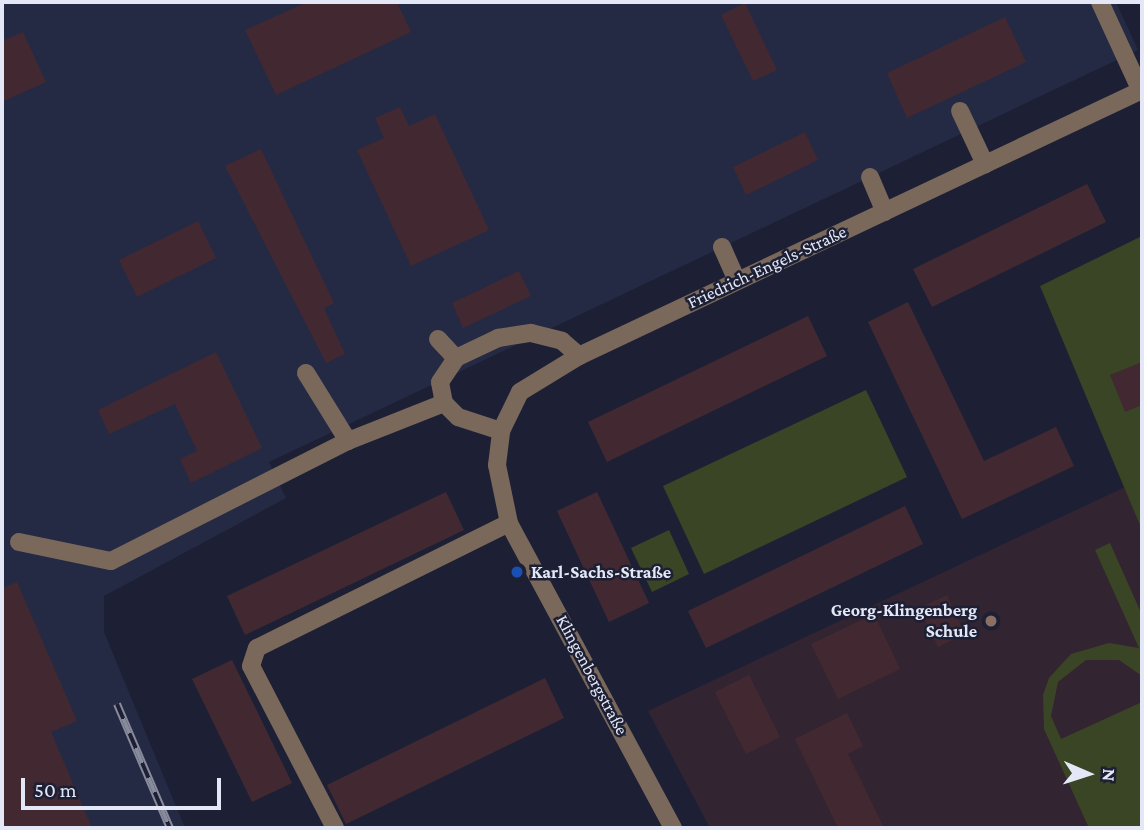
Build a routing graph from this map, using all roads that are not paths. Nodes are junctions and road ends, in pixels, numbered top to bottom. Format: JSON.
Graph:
{"nodes":[{"id":1,"x":1100,"y":2,"type":"edge"},
{"id":2,"x":1142,"y":91,"type":"edge"},
{"id":3,"x":960,"y":111,"type":"dead end"},
{"id":4,"x":985,"y":164,"type":"junction"},
{"id":5,"x":870,"y":177,"type":"dead end"},
{"id":6,"x":885,"y":212,"type":"junction"},
{"id":7,"x":722,"y":247,"type":"dead end"},
{"id":8,"x":737,"y":281,"type":"junction"},
{"id":9,"x":438,"y":339,"type":"dead end"},
{"id":10,"x":579,"y":356,"type":"junction"},
{"id":11,"x":456,"y":358,"type":"junction"},
{"id":12,"x":306,"y":373,"type":"dead end"},
{"id":13,"x":444,"y":403,"type":"junction"},
{"id":14,"x":501,"y":431,"type":"junction"},
{"id":15,"x":348,"y":441,"type":"junction"},
{"id":16,"x":509,"y":523,"type":"junction"},
{"id":17,"x":19,"y":542,"type":"dead end"},
{"id":18,"x":335,"y":828,"type":"edge"},
{"id":19,"x":673,"y":828,"type":"edge"}],
"edges":[{"from":1,"to":2,"type":"street","name":"Friedrich-Engels-Straße"},
{"from":2,"to":4,"type":"street","name":"Friedrich-Engels-Straße"},
{"from":3,"to":4,"type":"street"},
{"from":4,"to":6,"type":"street","name":"Friedrich-Engels-Straße"},
{"from":5,"to":6,"type":"street"},
{"from":6,"to":8,"type":"street","name":"Friedrich-Engels-Straße"},
{"from":7,"to":8,"type":"street"},
{"from":8,"to":10,"type":"street","name":"Friedrich-Engels-Straße"},
{"from":9,"to":11,"type":"street"},
{"from":10,"to":11,"type":"street"},
{"from":10,"to":14,"type":"street","name":"Friedrich-Engels-Straße"},
{"from":11,"to":13,"type":"street"},
{"from":12,"to":15,"type":"street"},
{"from":13,"to":14,"type":"street"},
{"from":13,"to":15,"type":"street"},
{"from":14,"to":16,"type":"street","name":"Friedrich-Engels-Straße"},
{"from":15,"to":17,"type":"street"},
{"from":16,"to":18,"type":"street"},
{"from":16,"to":19,"type":"street","name":"Klingenbergstraße"}]}
